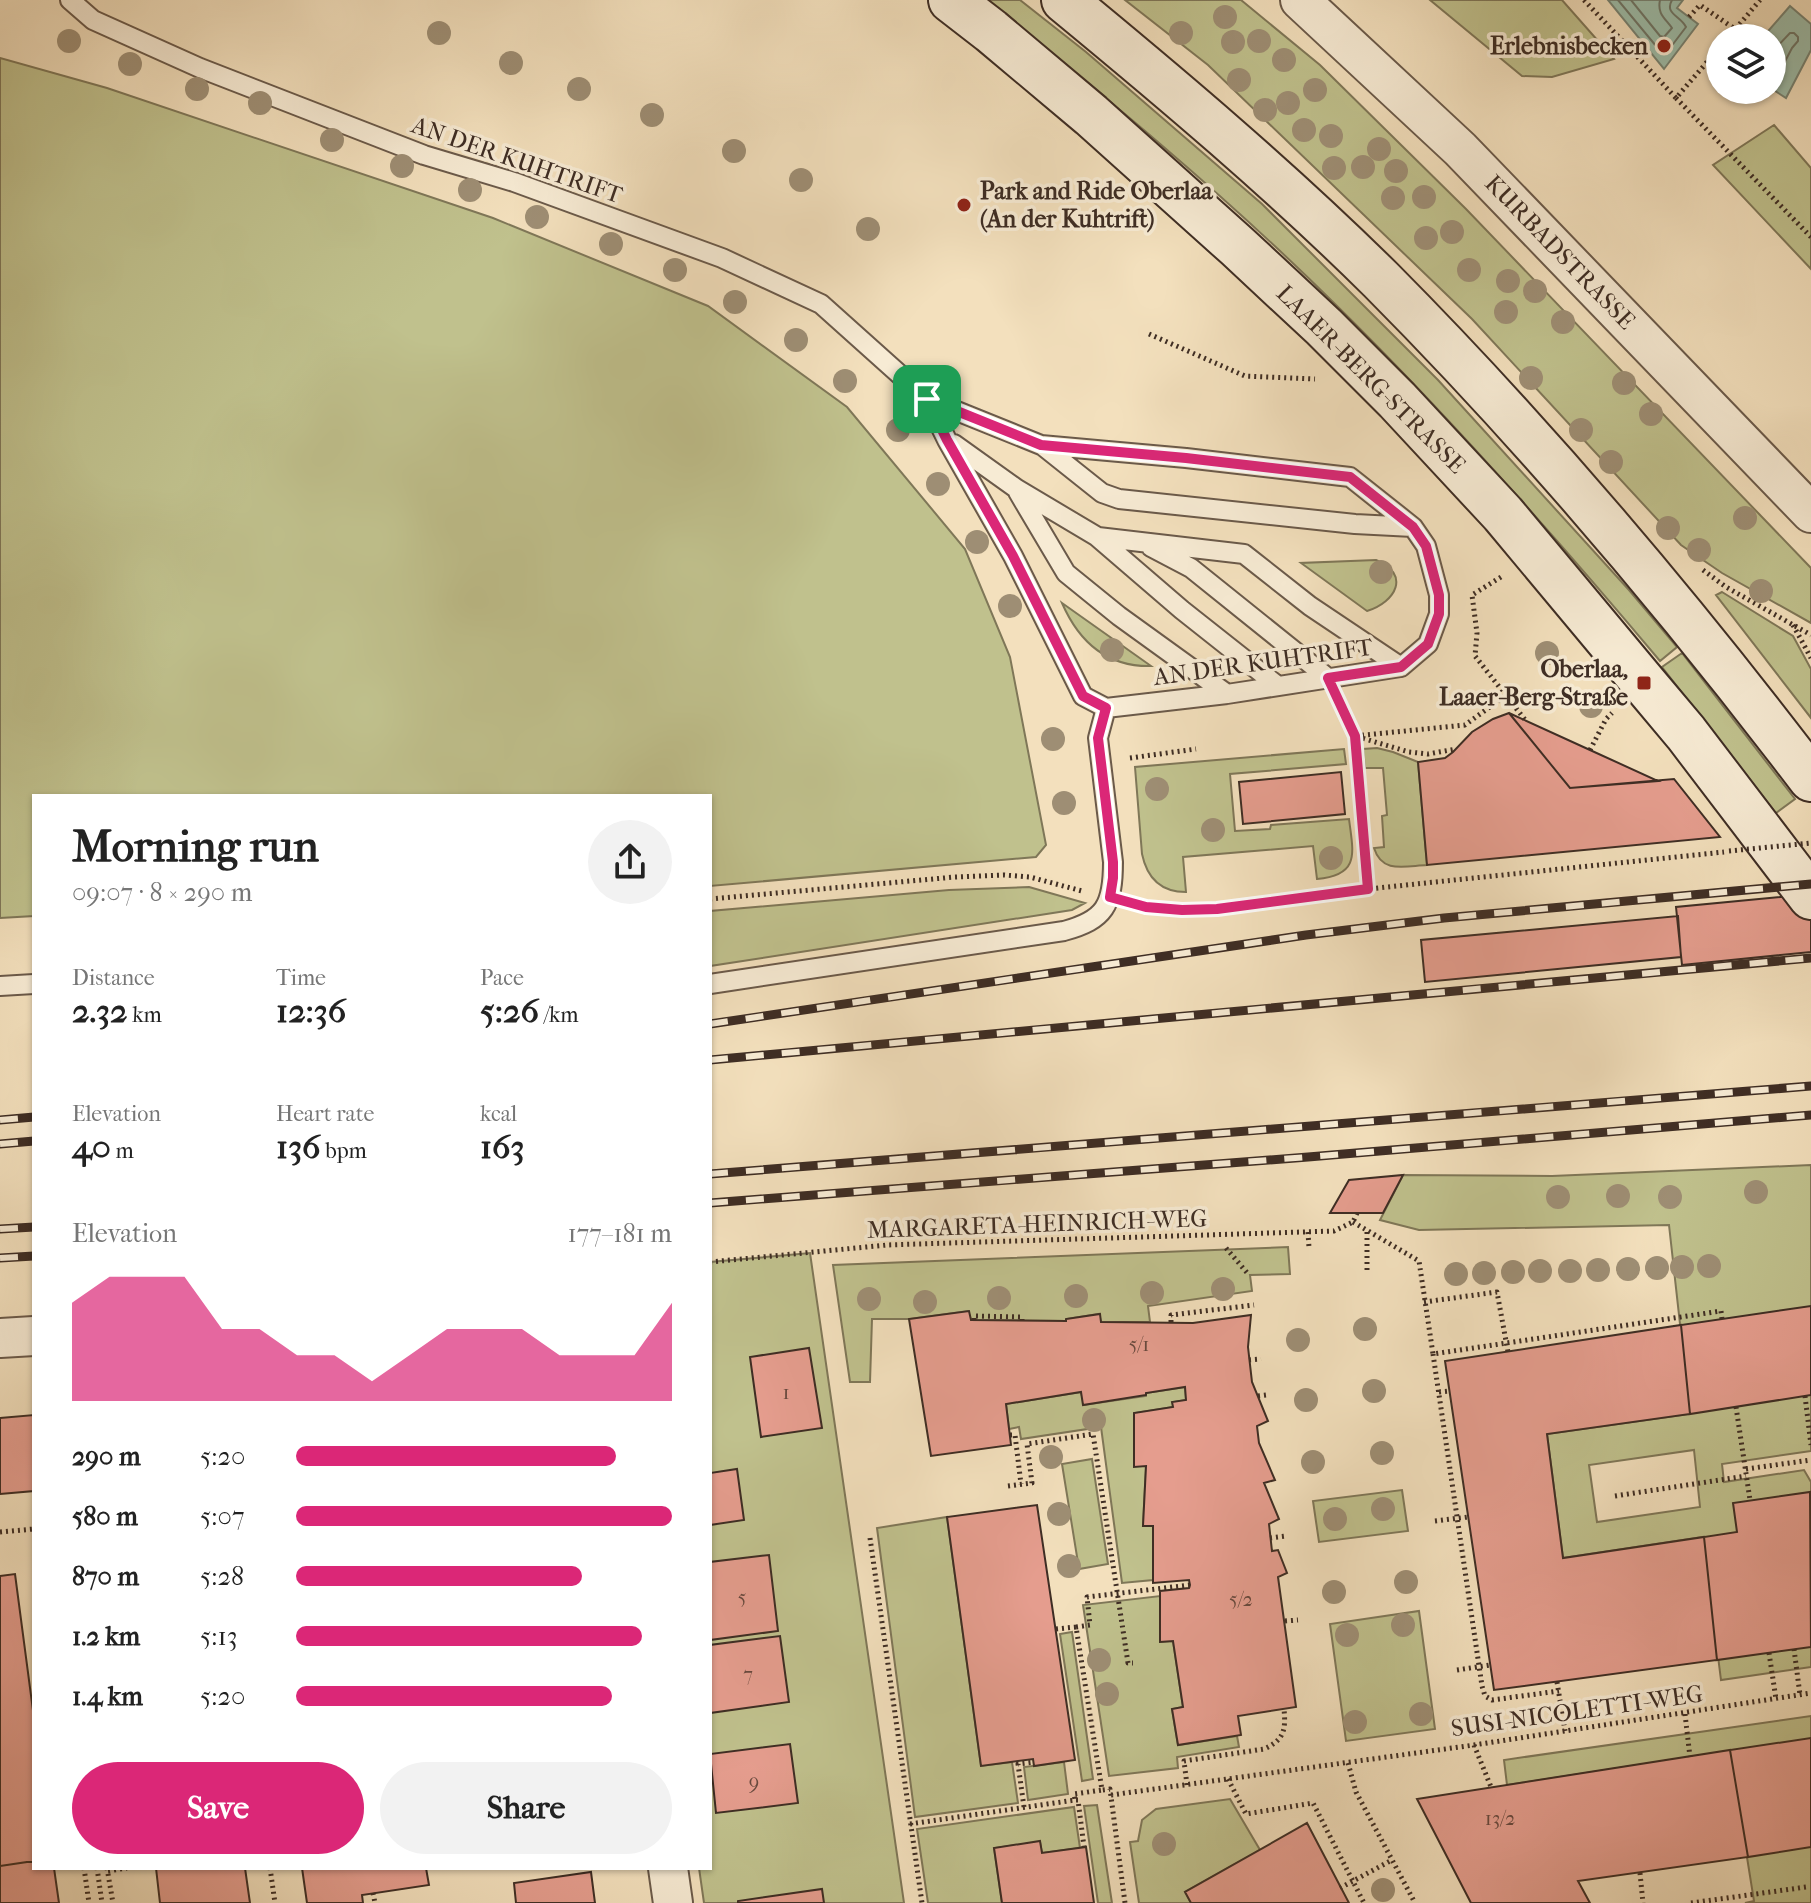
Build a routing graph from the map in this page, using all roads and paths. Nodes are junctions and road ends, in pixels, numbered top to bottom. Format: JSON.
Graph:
{"nodes":[{"id":1,"x":70,"y":0,"type":"edge"},
{"id":2,"x":951,"y":0,"type":"edge"},
{"id":3,"x":1064,"y":0,"type":"edge"},
{"id":4,"x":1300,"y":0,"type":"edge"},
{"id":5,"x":1584,"y":0,"type":"edge"},
{"id":6,"x":1760,"y":0,"type":"edge"},
{"id":7,"x":1689,"y":17,"type":"dead end"},
{"id":8,"x":1728,"y":24,"type":"edge"},
{"id":9,"x":1739,"y":24,"type":"edge"},
{"id":10,"x":1706,"y":63,"type":"edge"},
{"id":11,"x":1676,"y":98,"type":"junction"},
{"id":12,"x":1811,"y":237,"type":"edge"},
{"id":13,"x":1149,"y":334,"type":"dead end"},
{"id":14,"x":1317,"y":379,"type":"dead end"},
{"id":15,"x":927,"y":399,"type":"junction"},
{"id":16,"x":947,"y":440,"type":"junction"},
{"id":17,"x":1041,"y":445,"type":"junction"},
{"id":18,"x":1017,"y":489,"type":"junction"},
{"id":19,"x":1811,"y":513,"type":"edge"},
{"id":20,"x":1413,"y":527,"type":"junction"},
{"id":21,"x":1096,"y":536,"type":"junction"},
{"id":22,"x":1139,"y":541,"type":"junction"},
{"id":23,"x":1701,"y":568,"type":"dead end"},
{"id":24,"x":1507,"y":573,"type":"dead end"},
{"id":25,"x":1792,"y":625,"type":"junction"},
{"id":26,"x":1811,"y":635,"type":"edge"},
{"id":27,"x":1811,"y":658,"type":"edge"},
{"id":28,"x":1401,"y":667,"type":"junction"},
{"id":29,"x":1328,"y":678,"type":"junction"},
{"id":30,"x":1278,"y":686,"type":"junction"},
{"id":31,"x":1227,"y":694,"type":"junction"},
{"id":32,"x":1505,"y":696,"type":"junction"},
{"id":33,"x":1106,"y":708,"type":"junction"},
{"id":34,"x":1614,"y":711,"type":"dead end"},
{"id":35,"x":1526,"y":721,"type":"dead end"},
{"id":36,"x":1355,"y":736,"type":"junction"},
{"id":37,"x":1196,"y":749,"type":"dead end"},
{"id":38,"x":1456,"y":749,"type":"dead end"},
{"id":39,"x":1590,"y":750,"type":"dead end"},
{"id":40,"x":1101,"y":761,"type":"junction"},
{"id":41,"x":1811,"y":779,"type":"edge"},
{"id":42,"x":1811,"y":843,"type":"edge"},
{"id":43,"x":1368,"y":889,"type":"junction"},
{"id":44,"x":1110,"y":897,"type":"junction"},
{"id":45,"x":1811,"y":897,"type":"edge"},
{"id":46,"x":712,"y":899,"type":"edge"},
{"id":47,"x":32,"y":984,"type":"edge"},
{"id":48,"x":712,"y":984,"type":"edge"},
{"id":49,"x":0,"y":986,"type":"edge"},
{"id":50,"x":1357,"y":1213,"type":"dead end"},
{"id":51,"x":1353,"y":1222,"type":"junction"},
{"id":52,"x":1367,"y":1231,"type":"junction"},
{"id":53,"x":1308,"y":1232,"type":"junction"},
{"id":54,"x":1226,"y":1248,"type":"dead end"},
{"id":55,"x":1309,"y":1248,"type":"dead end"},
{"id":56,"x":712,"y":1262,"type":"edge"},
{"id":57,"x":1367,"y":1272,"type":"dead end"},
{"id":58,"x":1249,"y":1275,"type":"dead end"},
{"id":59,"x":1424,"y":1302,"type":"junction"},
{"id":60,"x":1254,"y":1305,"type":"dead end"},
{"id":61,"x":1722,"y":1319,"type":"dead end"},
{"id":62,"x":974,"y":1320,"type":"dead end"},
{"id":63,"x":1022,"y":1320,"type":"dead end"},
{"id":64,"x":1171,"y":1322,"type":"dead end"},
{"id":65,"x":32,"y":1336,"type":"edge"},
{"id":66,"x":0,"y":1338,"type":"edge"},
{"id":67,"x":1506,"y":1343,"type":"junction"},
{"id":68,"x":1508,"y":1352,"type":"dead end"},
{"id":69,"x":1433,"y":1354,"type":"junction"},
{"id":70,"x":1261,"y":1359,"type":"dead end"},
{"id":71,"x":1249,"y":1360,"type":"dead end"},
{"id":72,"x":1450,"y":1391,"type":"dead end"},
{"id":73,"x":1439,"y":1392,"type":"junction"},
{"id":74,"x":1266,"y":1395,"type":"dead end"},
{"id":75,"x":1258,"y":1396,"type":"dead end"},
{"id":76,"x":1805,"y":1396,"type":"dead end"},
{"id":77,"x":1736,"y":1407,"type":"dead end"},
{"id":78,"x":1010,"y":1435,"type":"dead end"},
{"id":79,"x":1811,"y":1445,"type":"edge"},
{"id":80,"x":1811,"y":1460,"type":"edge"},
{"id":81,"x":1746,"y":1473,"type":"junction"},
{"id":82,"x":1021,"y":1484,"type":"junction"},
{"id":83,"x":1008,"y":1486,"type":"dead end"},
{"id":84,"x":1615,"y":1496,"type":"dead end"},
{"id":85,"x":1750,"y":1500,"type":"dead end"},
{"id":86,"x":1468,"y":1517,"type":"dead end"},
{"id":87,"x":1457,"y":1518,"type":"junction"},
{"id":88,"x":1435,"y":1521,"type":"dead end"},
{"id":89,"x":32,"y":1529,"type":"edge"},
{"id":90,"x":0,"y":1532,"type":"edge"},
{"id":91,"x":1286,"y":1536,"type":"dead end"},
{"id":92,"x":870,"y":1538,"type":"dead end"},
{"id":93,"x":1270,"y":1538,"type":"dead end"},
{"id":94,"x":1190,"y":1585,"type":"dead end"},
{"id":95,"x":1118,"y":1593,"type":"junction"},
{"id":96,"x":1298,"y":1620,"type":"dead end"},
{"id":97,"x":1285,"y":1621,"type":"dead end"},
{"id":98,"x":1076,"y":1627,"type":"junction"},
{"id":99,"x":1056,"y":1629,"type":"dead end"},
{"id":100,"x":1794,"y":1649,"type":"dead end"},
{"id":101,"x":1769,"y":1653,"type":"dead end"},
{"id":102,"x":1133,"y":1663,"type":"dead end"},
{"id":103,"x":1490,"y":1665,"type":"dead end"},
{"id":104,"x":1479,"y":1667,"type":"junction"},
{"id":105,"x":1457,"y":1670,"type":"dead end"},
{"id":106,"x":1557,"y":1682,"type":"dead end"},
{"id":107,"x":1559,"y":1691,"type":"junction"},
{"id":108,"x":1811,"y":1693,"type":"edge"},
{"id":109,"x":1800,"y":1695,"type":"junction"},
{"id":110,"x":1776,"y":1699,"type":"junction"},
{"id":111,"x":1284,"y":1709,"type":"dead end"},
{"id":112,"x":1685,"y":1714,"type":"junction"},
{"id":113,"x":1565,"y":1731,"type":"junction"},
{"id":114,"x":1474,"y":1745,"type":"junction"},
{"id":115,"x":1690,"y":1757,"type":"dead end"},
{"id":116,"x":1034,"y":1762,"type":"dead end"},
{"id":117,"x":1348,"y":1763,"type":"junction"},
{"id":118,"x":1228,"y":1779,"type":"junction"},
{"id":119,"x":1187,"y":1785,"type":"junction"},
{"id":120,"x":1491,"y":1787,"type":"dead end"},
{"id":121,"x":1102,"y":1790,"type":"junction"},
{"id":122,"x":1111,"y":1795,"type":"junction"},
{"id":123,"x":1075,"y":1800,"type":"junction"},
{"id":124,"x":1024,"y":1807,"type":"junction"},
{"id":125,"x":910,"y":1824,"type":"junction"},
{"id":126,"x":1084,"y":1847,"type":"dead end"},
{"id":127,"x":1392,"y":1860,"type":"junction"},
{"id":128,"x":84,"y":1870,"type":"edge"},
{"id":129,"x":97,"y":1870,"type":"edge"},
{"id":130,"x":107,"y":1870,"type":"edge"},
{"id":131,"x":270,"y":1870,"type":"edge"},
{"id":132,"x":668,"y":1870,"type":"edge"},
{"id":133,"x":1640,"y":1873,"type":"dead end"},
{"id":134,"x":1353,"y":1882,"type":"junction"},
{"id":135,"x":1806,"y":1887,"type":"dead end"},
{"id":136,"x":1340,"y":1888,"type":"dead end"},
{"id":137,"x":373,"y":1893,"type":"dead end"},
{"id":138,"x":89,"y":1903,"type":"edge"},
{"id":139,"x":102,"y":1903,"type":"edge"},
{"id":140,"x":113,"y":1903,"type":"edge"},
{"id":141,"x":275,"y":1903,"type":"edge"},
{"id":142,"x":375,"y":1903,"type":"edge"},
{"id":143,"x":673,"y":1903,"type":"edge"},
{"id":144,"x":922,"y":1903,"type":"edge"},
{"id":145,"x":1125,"y":1903,"type":"edge"},
{"id":146,"x":1364,"y":1903,"type":"edge"},
{"id":147,"x":1415,"y":1903,"type":"edge"},
{"id":148,"x":1643,"y":1903,"type":"edge"},
{"id":149,"x":1691,"y":1903,"type":"edge"}],
"edges":[{"from":1,"to":15,"type":"lane","name":"AN DER KUHTRIFT"},
{"from":2,"to":45,"type":"main road","name":"LAAER-BERG-STRASSE"},
{"from":3,"to":41,"type":"main road"},
{"from":4,"to":19,"type":"street","name":"KURBADSTRASSE"},
{"from":5,"to":11,"type":"path"},
{"from":6,"to":9,"type":"path"},
{"from":7,"to":8,"type":"path"},
{"from":10,"to":11,"type":"path"},
{"from":11,"to":12,"type":"path"},
{"from":13,"to":14,"type":"path"},
{"from":15,"to":16,"type":"lane","name":"AN DER KUHTRIFT"},
{"from":15,"to":17,"type":"lane","name":"AN DER KUHTRIFT"},
{"from":16,"to":18,"type":"lane"},
{"from":16,"to":33,"type":"lane","name":"AN DER KUHTRIFT"},
{"from":17,"to":20,"type":"lane"},
{"from":17,"to":20,"type":"lane","name":"AN DER KUHTRIFT"},
{"from":18,"to":21,"type":"lane"},
{"from":18,"to":31,"type":"lane"},
{"from":20,"to":28,"type":"lane","name":"AN DER KUHTRIFT"},
{"from":21,"to":22,"type":"lane"},
{"from":21,"to":30,"type":"lane"},
{"from":22,"to":28,"type":"lane"},
{"from":22,"to":29,"type":"lane"},
{"from":23,"to":25,"type":"path"},
{"from":24,"to":32,"type":"path"},
{"from":25,"to":26,"type":"path"},
{"from":25,"to":27,"type":"path"},
{"from":28,"to":29,"type":"lane","name":"AN DER KUHTRIFT"},
{"from":29,"to":30,"type":"lane","name":"AN DER KUHTRIFT"},
{"from":29,"to":36,"type":"path"},
{"from":30,"to":31,"type":"lane","name":"AN DER KUHTRIFT"},
{"from":31,"to":33,"type":"lane","name":"AN DER KUHTRIFT"},
{"from":32,"to":35,"type":"path"},
{"from":32,"to":36,"type":"path"},
{"from":33,"to":40,"type":"lane"},
{"from":34,"to":39,"type":"path"},
{"from":36,"to":38,"type":"path"},
{"from":36,"to":43,"type":"path"},
{"from":37,"to":40,"type":"path"},
{"from":40,"to":44,"type":"lane"},
{"from":42,"to":43,"type":"path","bridge":true},
{"from":43,"to":44,"type":"path"},
{"from":44,"to":46,"type":"path"},
{"from":44,"to":48,"type":"lane"},
{"from":47,"to":49,"type":"lane"},
{"from":50,"to":51,"type":"path"},
{"from":51,"to":52,"type":"path"},
{"from":51,"to":53,"type":"path","name":"MARGARETA-HEINRICH-WEG"},
{"from":52,"to":57,"type":"path"},
{"from":52,"to":59,"type":"path"},
{"from":53,"to":55,"type":"path"},
{"from":53,"to":56,"type":"path","name":"MARGARETA-HEINRICH-WEG"},
{"from":54,"to":58,"type":"path"},
{"from":59,"to":67,"type":"path"},
{"from":59,"to":69,"type":"path"},
{"from":60,"to":64,"type":"path"},
{"from":61,"to":67,"type":"path"},
{"from":62,"to":63,"type":"path"},
{"from":65,"to":66,"type":"street"},
{"from":67,"to":68,"type":"path"},
{"from":67,"to":69,"type":"path"},
{"from":69,"to":73,"type":"path"},
{"from":70,"to":71,"type":"path"},
{"from":72,"to":73,"type":"path"},
{"from":73,"to":87,"type":"path"},
{"from":74,"to":75,"type":"path"},
{"from":76,"to":79,"type":"path"},
{"from":77,"to":81,"type":"path"},
{"from":78,"to":82,"type":"path"},
{"from":80,"to":81,"type":"path"},
{"from":81,"to":84,"type":"path"},
{"from":81,"to":85,"type":"path"},
{"from":82,"to":83,"type":"path"},
{"from":82,"to":95,"type":"path"},
{"from":86,"to":87,"type":"path"},
{"from":87,"to":88,"type":"path"},
{"from":87,"to":104,"type":"path"},
{"from":89,"to":90,"type":"path"},
{"from":91,"to":93,"type":"path"},
{"from":92,"to":125,"type":"path"},
{"from":94,"to":95,"type":"path"},
{"from":95,"to":98,"type":"path"},
{"from":95,"to":102,"type":"path"},
{"from":96,"to":97,"type":"path"},
{"from":98,"to":99,"type":"path"},
{"from":98,"to":121,"type":"path"},
{"from":100,"to":109,"type":"path"},
{"from":101,"to":110,"type":"path"},
{"from":103,"to":104,"type":"path"},
{"from":104,"to":105,"type":"path"},
{"from":104,"to":107,"type":"path"},
{"from":106,"to":107,"type":"path"},
{"from":107,"to":113,"type":"path"},
{"from":108,"to":109,"type":"path","name":"SUSI-NICOLETTI-WEG"},
{"from":109,"to":110,"type":"path","name":"SUSI-NICOLETTI-WEG"},
{"from":110,"to":112,"type":"path","name":"SUSI-NICOLETTI-WEG"},
{"from":111,"to":119,"type":"path"},
{"from":112,"to":113,"type":"path","name":"SUSI-NICOLETTI-WEG"},
{"from":112,"to":115,"type":"path"},
{"from":113,"to":114,"type":"path","name":"SUSI-NICOLETTI-WEG"},
{"from":114,"to":117,"type":"path","name":"SUSI-NICOLETTI-WEG"},
{"from":114,"to":120,"type":"path"},
{"from":116,"to":124,"type":"path"},
{"from":117,"to":118,"type":"path","name":"SUSI-NICOLETTI-WEG"},
{"from":117,"to":127,"type":"path"},
{"from":118,"to":119,"type":"path","name":"SUSI-NICOLETTI-WEG"},
{"from":118,"to":134,"type":"path"},
{"from":119,"to":122,"type":"path","name":"SUSI-NICOLETTI-WEG"},
{"from":121,"to":122,"type":"path"},
{"from":121,"to":123,"type":"path"},
{"from":122,"to":145,"type":"path"},
{"from":123,"to":124,"type":"path"},
{"from":123,"to":126,"type":"path"},
{"from":124,"to":125,"type":"path"},
{"from":125,"to":144,"type":"path"},
{"from":127,"to":134,"type":"path"},
{"from":127,"to":147,"type":"path"},
{"from":128,"to":138,"type":"path"},
{"from":129,"to":139,"type":"path"},
{"from":130,"to":140,"type":"path"},
{"from":131,"to":141,"type":"path"},
{"from":132,"to":143,"type":"street"},
{"from":133,"to":148,"type":"path"},
{"from":134,"to":136,"type":"path"},
{"from":134,"to":146,"type":"path"},
{"from":135,"to":149,"type":"path"},
{"from":137,"to":142,"type":"path"}]}
